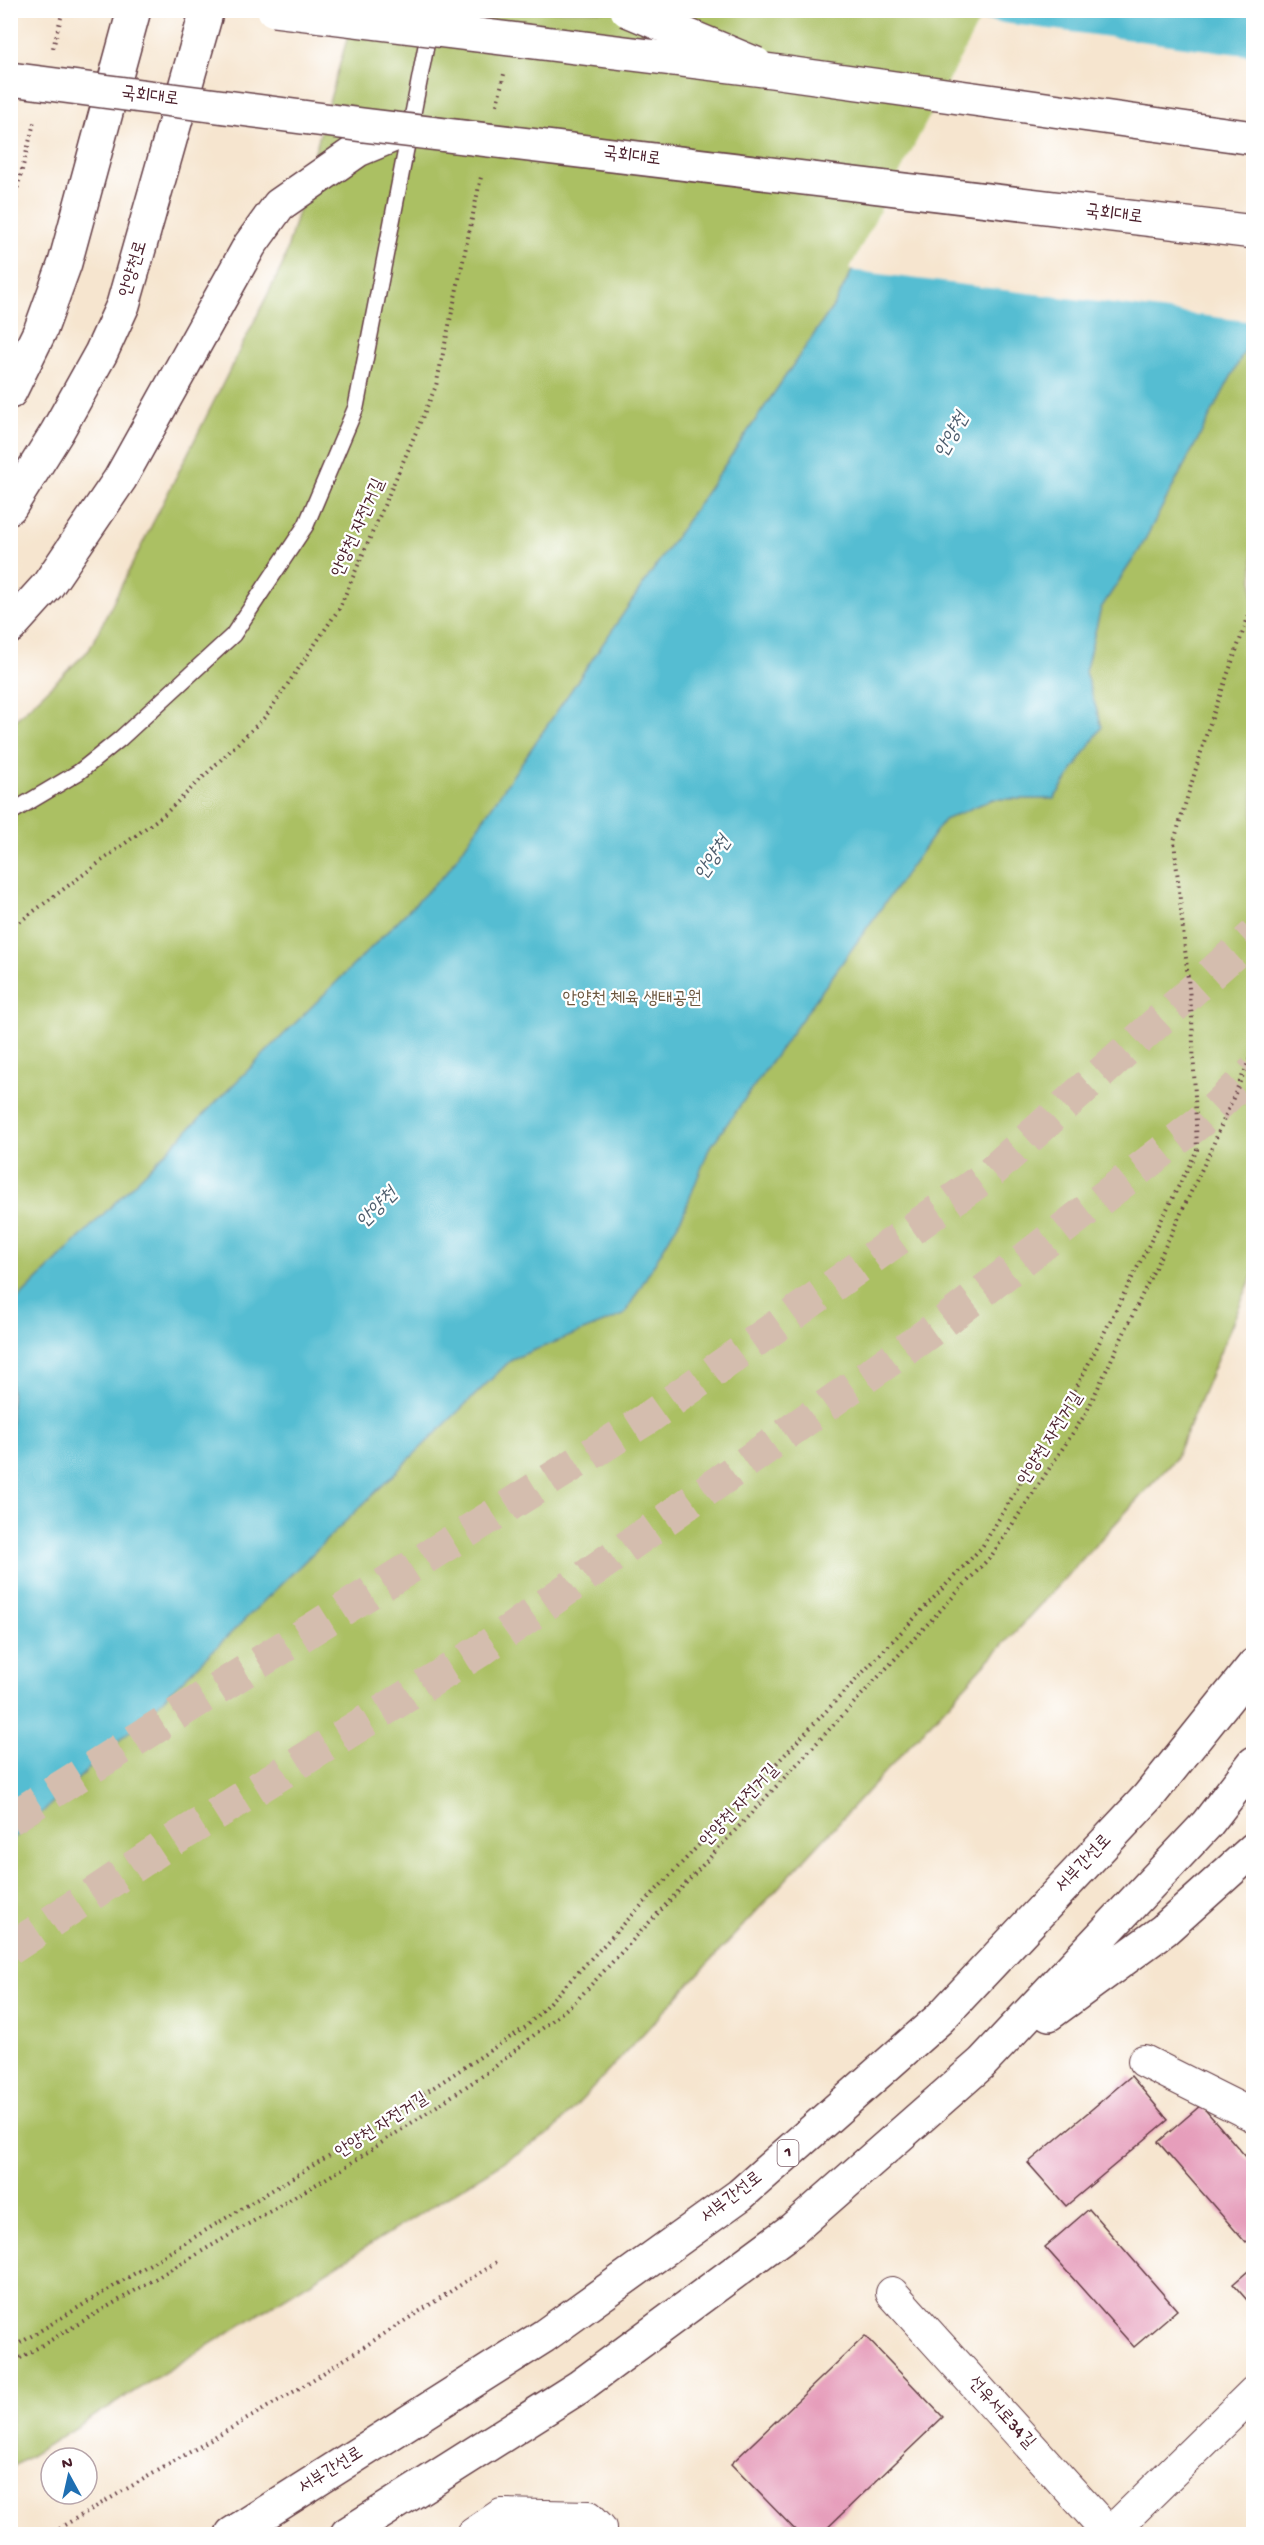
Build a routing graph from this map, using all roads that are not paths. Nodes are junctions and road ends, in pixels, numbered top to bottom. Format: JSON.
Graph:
{"nodes":[{"id":1,"x":134,"y":10,"type":"edge"},
{"id":2,"x":207,"y":10,"type":"edge"},
{"id":3,"x":274,"y":10,"type":"edge"},
{"id":4,"x":433,"y":10,"type":"edge"},
{"id":5,"x":627,"y":10,"type":"edge"},
{"id":6,"x":772,"y":71,"type":"junction"},
{"id":7,"x":10,"y":79,"type":"edge"},
{"id":8,"x":406,"y":130,"type":"junction"},
{"id":9,"x":1254,"y":138,"type":"edge"},
{"id":10,"x":1253,"y":232,"type":"edge"},
{"id":11,"x":10,"y":392,"type":"edge"},
{"id":12,"x":10,"y":507,"type":"edge"},
{"id":13,"x":10,"y":627,"type":"edge"},
{"id":14,"x":10,"y":813,"type":"edge"},
{"id":15,"x":1254,"y":1638,"type":"edge"},
{"id":16,"x":1254,"y":1665,"type":"edge"},
{"id":17,"x":1195,"y":1737,"type":"junction"},
{"id":18,"x":1254,"y":1763,"type":"edge"},
{"id":19,"x":1254,"y":1850,"type":"edge"},
{"id":20,"x":1144,"y":2061,"type":"dead end"},
{"id":21,"x":982,"y":2062,"type":"junction"},
{"id":22,"x":1254,"y":2116,"type":"edge"},
{"id":23,"x":892,"y":2293,"type":"dead end"},
{"id":24,"x":1254,"y":2392,"type":"edge"},
{"id":25,"x":600,"y":2531,"type":"edge"},
{"id":26,"x":1110,"y":2534,"type":"edge"},
{"id":27,"x":232,"y":2535,"type":"edge"},
{"id":28,"x":347,"y":2535,"type":"edge"},
{"id":29,"x":473,"y":2535,"type":"edge"}],
"edges":[{"from":1,"to":11,"type":"main road"},
{"from":2,"to":12,"type":"main road","name":"안양천로"},
{"from":3,"to":6,"type":"main road","bridge":true},
{"from":4,"to":14,"type":"lane"},
{"from":5,"to":6,"type":"main road","bridge":true},
{"from":6,"to":9,"type":"main road","bridge":true},
{"from":7,"to":8,"type":"main road","name":"국회대로","bridge":true},
{"from":8,"to":10,"type":"main road","name":"국회대로","bridge":true},
{"from":8,"to":13,"type":"main road"},
{"from":15,"to":17,"type":"main road"},
{"from":16,"to":17,"type":"main road","name":"서부간선로","number":"1"},
{"from":17,"to":27,"type":"main road","name":"서부간선로","number":"1"},
{"from":18,"to":21,"type":"main road"},
{"from":19,"to":21,"type":"main road"},
{"from":20,"to":22,"type":"street"},
{"from":21,"to":28,"type":"main road"},
{"from":23,"to":26,"type":"street","name":"선유서로34길"},
{"from":24,"to":26,"type":"street","name":"선유서로34길"},
{"from":25,"to":29,"type":"street"}]}
